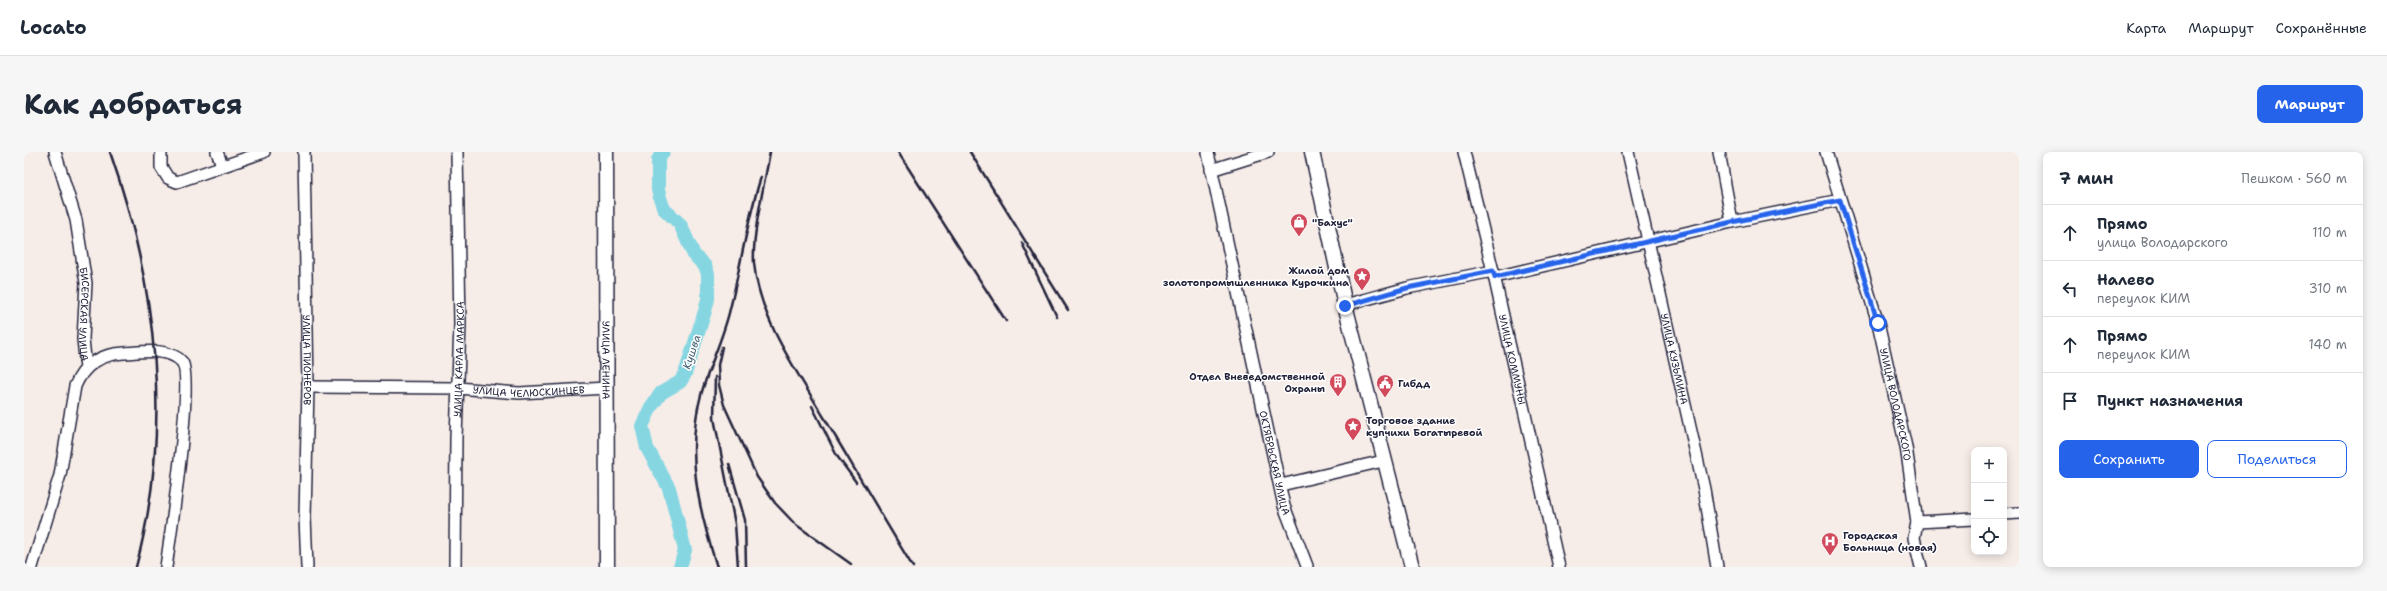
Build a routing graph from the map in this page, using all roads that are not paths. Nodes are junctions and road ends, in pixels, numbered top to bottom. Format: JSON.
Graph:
{"nodes":[{"id":1,"x":55,"y":152,"type":"edge"},
{"id":2,"x":161,"y":152,"type":"edge"},
{"id":3,"x":217,"y":152,"type":"edge"},
{"id":4,"x":264,"y":152,"type":"edge"},
{"id":5,"x":304,"y":152,"type":"edge"},
{"id":6,"x":457,"y":152,"type":"edge"},
{"id":7,"x":606,"y":152,"type":"edge"},
{"id":8,"x":1268,"y":152,"type":"edge"},
{"id":9,"x":1312,"y":152,"type":"edge"},
{"id":10,"x":1464,"y":152,"type":"edge"},
{"id":11,"x":1628,"y":152,"type":"edge"},
{"id":12,"x":1719,"y":152,"type":"edge"},
{"id":13,"x":1826,"y":152,"type":"edge"},
{"id":14,"x":1208,"y":154,"type":"dead end"},
{"id":15,"x":222,"y":165,"type":"junction"},
{"id":16,"x":1211,"y":170,"type":"junction"},
{"id":17,"x":1840,"y":200,"type":"junction"},
{"id":18,"x":1732,"y":222,"type":"junction"},
{"id":19,"x":1650,"y":243,"type":"junction"},
{"id":20,"x":1494,"y":274,"type":"junction"},
{"id":21,"x":1345,"y":306,"type":"junction"},
{"id":22,"x":86,"y":368,"type":"junction"},
{"id":23,"x":308,"y":387,"type":"junction"},
{"id":24,"x":458,"y":388,"type":"junction"},
{"id":25,"x":606,"y":388,"type":"junction"},
{"id":26,"x":1384,"y":461,"type":"junction"},
{"id":27,"x":1280,"y":485,"type":"junction"},
{"id":28,"x":2019,"y":513,"type":"edge"},
{"id":29,"x":2007,"y":514,"type":"edge"},
{"id":30,"x":1971,"y":519,"type":"edge"},
{"id":31,"x":1917,"y":522,"type":"junction"},
{"id":32,"x":1307,"y":566,"type":"edge"},
{"id":33,"x":32,"y":567,"type":"edge"},
{"id":34,"x":166,"y":567,"type":"edge"},
{"id":35,"x":307,"y":567,"type":"edge"},
{"id":36,"x":455,"y":567,"type":"edge"},
{"id":37,"x":607,"y":567,"type":"edge"},
{"id":38,"x":1412,"y":567,"type":"edge"},
{"id":39,"x":1559,"y":567,"type":"edge"},
{"id":40,"x":1717,"y":567,"type":"edge"},
{"id":41,"x":1921,"y":567,"type":"edge"}],
"edges":[{"from":1,"to":22,"type":"street","name":"БИСЕРСКАЯ УЛИЦА"},
{"from":2,"to":15,"type":"street"},
{"from":3,"to":15,"type":"street"},
{"from":4,"to":15,"type":"street"},
{"from":5,"to":23,"type":"street","name":"УЛИЦА ПИОНЕРОВ"},
{"from":6,"to":24,"type":"street","name":"УЛИЦА КАРЛА МАРКСА"},
{"from":7,"to":25,"type":"main road","name":"УЛИЦА ЛЕНИНА"},
{"from":8,"to":16,"type":"street"},
{"from":9,"to":21,"type":"main road"},
{"from":10,"to":20,"type":"street","name":"УЛИЦА КОММУНЫ"},
{"from":11,"to":19,"type":"street","name":"УЛИЦА КУЗЬМИНА"},
{"from":12,"to":18,"type":"street"},
{"from":13,"to":17,"type":"street","name":"УЛИЦА ВОЛОДАРСКОГО"},
{"from":14,"to":16,"type":"street","name":"ОКТЯБРЬСКАЯ УЛИЦА"},
{"from":16,"to":27,"type":"street","name":"ОКТЯБРЬСКАЯ УЛИЦА"},
{"from":17,"to":18,"type":"street"},
{"from":17,"to":31,"type":"street","name":"УЛИЦА ВОЛОДАРСКОГО"},
{"from":18,"to":19,"type":"street"},
{"from":19,"to":20,"type":"street"},
{"from":19,"to":40,"type":"street","name":"УЛИЦА КУЗЬМИНА"},
{"from":20,"to":21,"type":"street"},
{"from":20,"to":39,"type":"street","name":"УЛИЦА КОММУНЫ"},
{"from":21,"to":26,"type":"main road"},
{"from":22,"to":33,"type":"street","name":"БИСЕРСКАЯ УЛИЦА"},
{"from":22,"to":34,"type":"street"},
{"from":23,"to":24,"type":"street","name":"УЛИЦА ЧЕЛЮСКИНЦЕВ"},
{"from":23,"to":35,"type":"street","name":"УЛИЦА ПИОНЕРОВ"},
{"from":24,"to":25,"type":"street","name":"УЛИЦА ЧЕЛЮСКИНЦЕВ"},
{"from":24,"to":36,"type":"street","name":"УЛИЦА КАРЛА МАРКСА"},
{"from":25,"to":37,"type":"main road","name":"УЛИЦА ЛЕНИНА"},
{"from":26,"to":27,"type":"street"},
{"from":26,"to":38,"type":"main road"},
{"from":27,"to":32,"type":"street","name":"ОКТЯБРЬСКАЯ УЛИЦА"},
{"from":28,"to":29,"type":"street"},
{"from":30,"to":31,"type":"street"},
{"from":31,"to":41,"type":"street","name":"УЛИЦА ВОЛОДАРСКОГО"}]}
